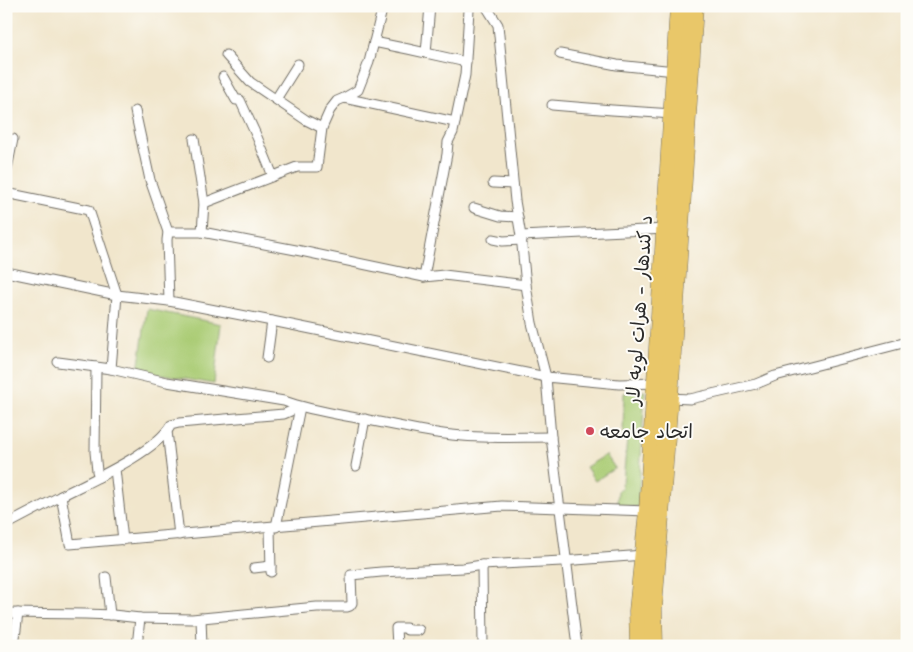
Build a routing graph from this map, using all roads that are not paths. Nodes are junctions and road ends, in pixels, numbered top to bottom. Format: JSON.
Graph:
{"nodes":[{"id":1,"x":383,"y":6,"type":"edge"},
{"id":2,"x":430,"y":6,"type":"edge"},
{"id":3,"x":470,"y":6,"type":"edge"},
{"id":4,"x":486,"y":6,"type":"edge"},
{"id":5,"x":679,"y":6,"type":"edge"},
{"id":6,"x":694,"y":6,"type":"edge"},
{"id":7,"x":374,"y":42,"type":"junction"},
{"id":8,"x":426,"y":53,"type":"junction"},
{"id":9,"x":560,"y":54,"type":"dead end"},
{"id":10,"x":226,"y":55,"type":"dead end"},
{"id":11,"x":466,"y":62,"type":"junction"},
{"id":12,"x":298,"y":64,"type":"dead end"},
{"id":13,"x":675,"y":71,"type":"junction"},
{"id":14,"x":223,"y":77,"type":"dead end"},
{"id":15,"x":344,"y":98,"type":"junction"},
{"id":16,"x":276,"y":99,"type":"junction"},
{"id":17,"x":552,"y":105,"type":"dead end"},
{"id":18,"x":135,"y":111,"type":"dead end"},
{"id":19,"x":673,"y":114,"type":"junction"},
{"id":20,"x":455,"y":122,"type":"junction"},
{"id":21,"x":322,"y":128,"type":"junction"},
{"id":22,"x":13,"y":139,"type":"dead end"},
{"id":23,"x":194,"y":139,"type":"dead end"},
{"id":24,"x":6,"y":174,"type":"edge"},
{"id":25,"x":273,"y":176,"type":"junction"},
{"id":26,"x":493,"y":184,"type":"dead end"},
{"id":27,"x":513,"y":184,"type":"junction"},
{"id":28,"x":6,"y":193,"type":"edge"},
{"id":29,"x":204,"y":203,"type":"junction"},
{"id":30,"x":474,"y":208,"type":"dead end"},
{"id":31,"x":518,"y":217,"type":"junction"},
{"id":32,"x":666,"y":229,"type":"junction"},
{"id":33,"x":168,"y":232,"type":"junction"},
{"id":34,"x":202,"y":232,"type":"junction"},
{"id":35,"x":522,"y":238,"type":"junction"},
{"id":36,"x":492,"y":240,"type":"dead end"},
{"id":37,"x":6,"y":272,"type":"edge"},
{"id":38,"x":424,"y":277,"type":"junction"},
{"id":39,"x":526,"y":285,"type":"junction"},
{"id":40,"x":117,"y":295,"type":"junction"},
{"id":41,"x":169,"y":301,"type":"junction"},
{"id":42,"x":272,"y":321,"type":"junction"},
{"id":43,"x":907,"y":342,"type":"edge"},
{"id":44,"x":267,"y":358,"type":"dead end"},
{"id":45,"x":58,"y":362,"type":"dead end"},
{"id":46,"x":96,"y":367,"type":"junction"},
{"id":47,"x":111,"y":369,"type":"junction"},
{"id":48,"x":546,"y":377,"type":"junction"},
{"id":49,"x":665,"y":388,"type":"junction"},
{"id":50,"x":300,"y":407,"type":"junction"},
{"id":51,"x":364,"y":419,"type":"junction"},
{"id":52,"x":167,"y":431,"type":"junction"},
{"id":53,"x":551,"y":437,"type":"junction"},
{"id":54,"x":356,"y":466,"type":"dead end"},
{"id":55,"x":115,"y":469,"type":"junction"},
{"id":56,"x":99,"y":477,"type":"junction"},
{"id":57,"x":61,"y":496,"type":"junction"},
{"id":58,"x":560,"y":508,"type":"junction"},
{"id":59,"x":648,"y":511,"type":"junction"},
{"id":60,"x":6,"y":525,"type":"edge"},
{"id":61,"x":273,"y":527,"type":"junction"},
{"id":62,"x":179,"y":535,"type":"junction"},
{"id":63,"x":123,"y":540,"type":"junction"},
{"id":64,"x":644,"y":555,"type":"junction"},
{"id":65,"x":566,"y":560,"type":"junction"},
{"id":66,"x":482,"y":565,"type":"junction"},
{"id":67,"x":254,"y":568,"type":"dead end"},
{"id":68,"x":106,"y":577,"type":"dead end"},
{"id":69,"x":18,"y":613,"type":"junction"},
{"id":70,"x":6,"y":614,"type":"edge"},
{"id":71,"x":110,"y":615,"type":"junction"},
{"id":72,"x":140,"y":618,"type":"junction"},
{"id":73,"x":202,"y":618,"type":"junction"},
{"id":74,"x":420,"y":630,"type":"dead end"},
{"id":75,"x":14,"y":646,"type":"edge"},
{"id":76,"x":137,"y":646,"type":"edge"},
{"id":77,"x":202,"y":646,"type":"edge"},
{"id":78,"x":397,"y":646,"type":"edge"},
{"id":79,"x":483,"y":646,"type":"edge"},
{"id":80,"x":577,"y":646,"type":"edge"},
{"id":81,"x":639,"y":646,"type":"edge"},
{"id":82,"x":654,"y":646,"type":"edge"}],
"edges":[{"from":1,"to":7,"type":"street"},
{"from":2,"to":8,"type":"street"},
{"from":3,"to":11,"type":"street"},
{"from":4,"to":27,"type":"street"},
{"from":5,"to":13,"type":"highway","name":"د کندهار - هرات لويه لار"},
{"from":6,"to":49,"type":"highway","name":"د کندهار - هرات لويه لار"},
{"from":7,"to":8,"type":"street"},
{"from":7,"to":15,"type":"street"},
{"from":8,"to":11,"type":"street"},
{"from":9,"to":13,"type":"street"},
{"from":10,"to":16,"type":"street"},
{"from":11,"to":20,"type":"street"},
{"from":12,"to":16,"type":"street"},
{"from":13,"to":19,"type":"highway","name":"د کندهار - هرات لويه لار"},
{"from":14,"to":25,"type":"street"},
{"from":15,"to":20,"type":"street"},
{"from":15,"to":21,"type":"street"},
{"from":16,"to":21,"type":"street"},
{"from":17,"to":19,"type":"street"},
{"from":18,"to":33,"type":"street"},
{"from":19,"to":32,"type":"highway","name":"د کندهار - هرات لويه لار"},
{"from":20,"to":38,"type":"street"},
{"from":21,"to":25,"type":"street"},
{"from":22,"to":24,"type":"street"},
{"from":23,"to":29,"type":"street"},
{"from":25,"to":29,"type":"street"},
{"from":26,"to":27,"type":"street"},
{"from":27,"to":31,"type":"street"},
{"from":28,"to":40,"type":"street"},
{"from":29,"to":34,"type":"street"},
{"from":30,"to":31,"type":"street"},
{"from":31,"to":35,"type":"street"},
{"from":32,"to":35,"type":"street"},
{"from":32,"to":49,"type":"highway","name":"د کندهار - هرات لويه لار"},
{"from":33,"to":34,"type":"street"},
{"from":33,"to":41,"type":"street"},
{"from":34,"to":38,"type":"street"},
{"from":35,"to":36,"type":"street"},
{"from":35,"to":39,"type":"street"},
{"from":37,"to":40,"type":"street"},
{"from":38,"to":39,"type":"street"},
{"from":39,"to":48,"type":"street"},
{"from":40,"to":41,"type":"street"},
{"from":40,"to":47,"type":"street"},
{"from":41,"to":42,"type":"street"},
{"from":42,"to":44,"type":"street"},
{"from":42,"to":48,"type":"street"},
{"from":43,"to":49,"type":"street"},
{"from":45,"to":46,"type":"street"},
{"from":46,"to":47,"type":"street"},
{"from":46,"to":56,"type":"street"},
{"from":47,"to":50,"type":"street"},
{"from":48,"to":49,"type":"street"},
{"from":48,"to":53,"type":"street"},
{"from":49,"to":59,"type":"highway","name":"د کندهار - هرات لويه لار"},
{"from":49,"to":82,"type":"highway","name":"د کندهار - هرات لويه لار"},
{"from":50,"to":51,"type":"street"},
{"from":50,"to":52,"type":"street"},
{"from":50,"to":61,"type":"street"},
{"from":51,"to":53,"type":"street"},
{"from":51,"to":54,"type":"street"},
{"from":52,"to":55,"type":"street"},
{"from":52,"to":62,"type":"street"},
{"from":53,"to":58,"type":"street"},
{"from":55,"to":56,"type":"street"},
{"from":55,"to":63,"type":"street"},
{"from":56,"to":57,"type":"street"},
{"from":57,"to":60,"type":"street"},
{"from":57,"to":63,"type":"street"},
{"from":58,"to":59,"type":"street"},
{"from":58,"to":61,"type":"street"},
{"from":58,"to":65,"type":"street"},
{"from":59,"to":64,"type":"highway","name":"د کندهار - هرات لويه لار"},
{"from":61,"to":62,"type":"street"},
{"from":61,"to":67,"type":"street"},
{"from":62,"to":63,"type":"street"},
{"from":64,"to":65,"type":"street"},
{"from":64,"to":81,"type":"highway","name":"د کندهار - هرات لويه لار"},
{"from":65,"to":66,"type":"street"},
{"from":65,"to":80,"type":"street"},
{"from":66,"to":73,"type":"street"},
{"from":66,"to":79,"type":"street"},
{"from":68,"to":71,"type":"street"},
{"from":69,"to":70,"type":"street"},
{"from":69,"to":71,"type":"street"},
{"from":69,"to":75,"type":"street"},
{"from":71,"to":72,"type":"street"},
{"from":72,"to":73,"type":"street"},
{"from":72,"to":76,"type":"street"},
{"from":73,"to":77,"type":"street"},
{"from":74,"to":78,"type":"street"}]}
